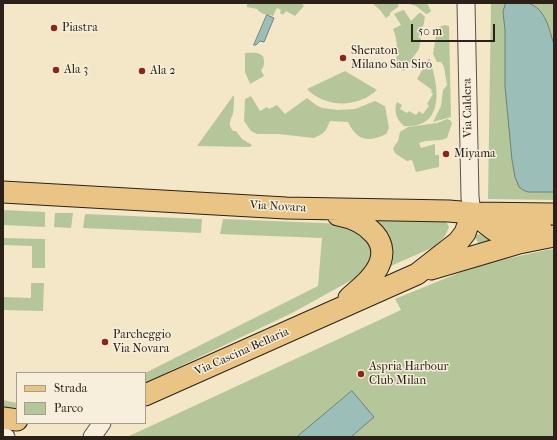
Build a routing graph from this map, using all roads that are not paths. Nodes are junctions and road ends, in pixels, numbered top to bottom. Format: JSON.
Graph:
{"nodes":[{"id":1,"x":466,"y":3,"type":"edge"},
{"id":2,"x":3,"y":192,"type":"edge"},
{"id":3,"x":286,"y":208,"type":"junction"},
{"id":4,"x":472,"y":213,"type":"junction"},
{"id":5,"x":554,"y":214,"type":"edge"},
{"id":6,"x":554,"y":228,"type":"edge"},
{"id":7,"x":554,"y":236,"type":"edge"},
{"id":8,"x":417,"y":274,"type":"junction"},
{"id":9,"x":339,"y":308,"type":"junction"},
{"id":10,"x":146,"y":395,"type":"edge"},
{"id":11,"x":3,"y":418,"type":"edge"},
{"id":12,"x":16,"y":420,"type":"edge"},
{"id":13,"x":101,"y":424,"type":"edge"},
{"id":14,"x":3,"y":435,"type":"edge"},
{"id":15,"x":6,"y":437,"type":"edge"},
{"id":16,"x":92,"y":437,"type":"edge"}],
"edges":[{"from":1,"to":4,"type":"street","name":"Via Caldera"},
{"from":2,"to":3,"type":"main road","name":"Via Novara"},
{"from":3,"to":4,"type":"main road","name":"Via Novara"},
{"from":3,"to":9,"type":"main road"},
{"from":4,"to":5,"type":"main road","name":"Via Novara"},
{"from":4,"to":6,"type":"main road"},
{"from":4,"to":8,"type":"main road"},
{"from":7,"to":8,"type":"main road"},
{"from":8,"to":9,"type":"main road","name":"Via Cascina Bellaria"},
{"from":9,"to":10,"type":"main road","name":"Via Cascina Bellaria"},
{"from":11,"to":12,"type":"main road"},
{"from":13,"to":16,"type":"street"},
{"from":14,"to":15,"type":"street"}]}
